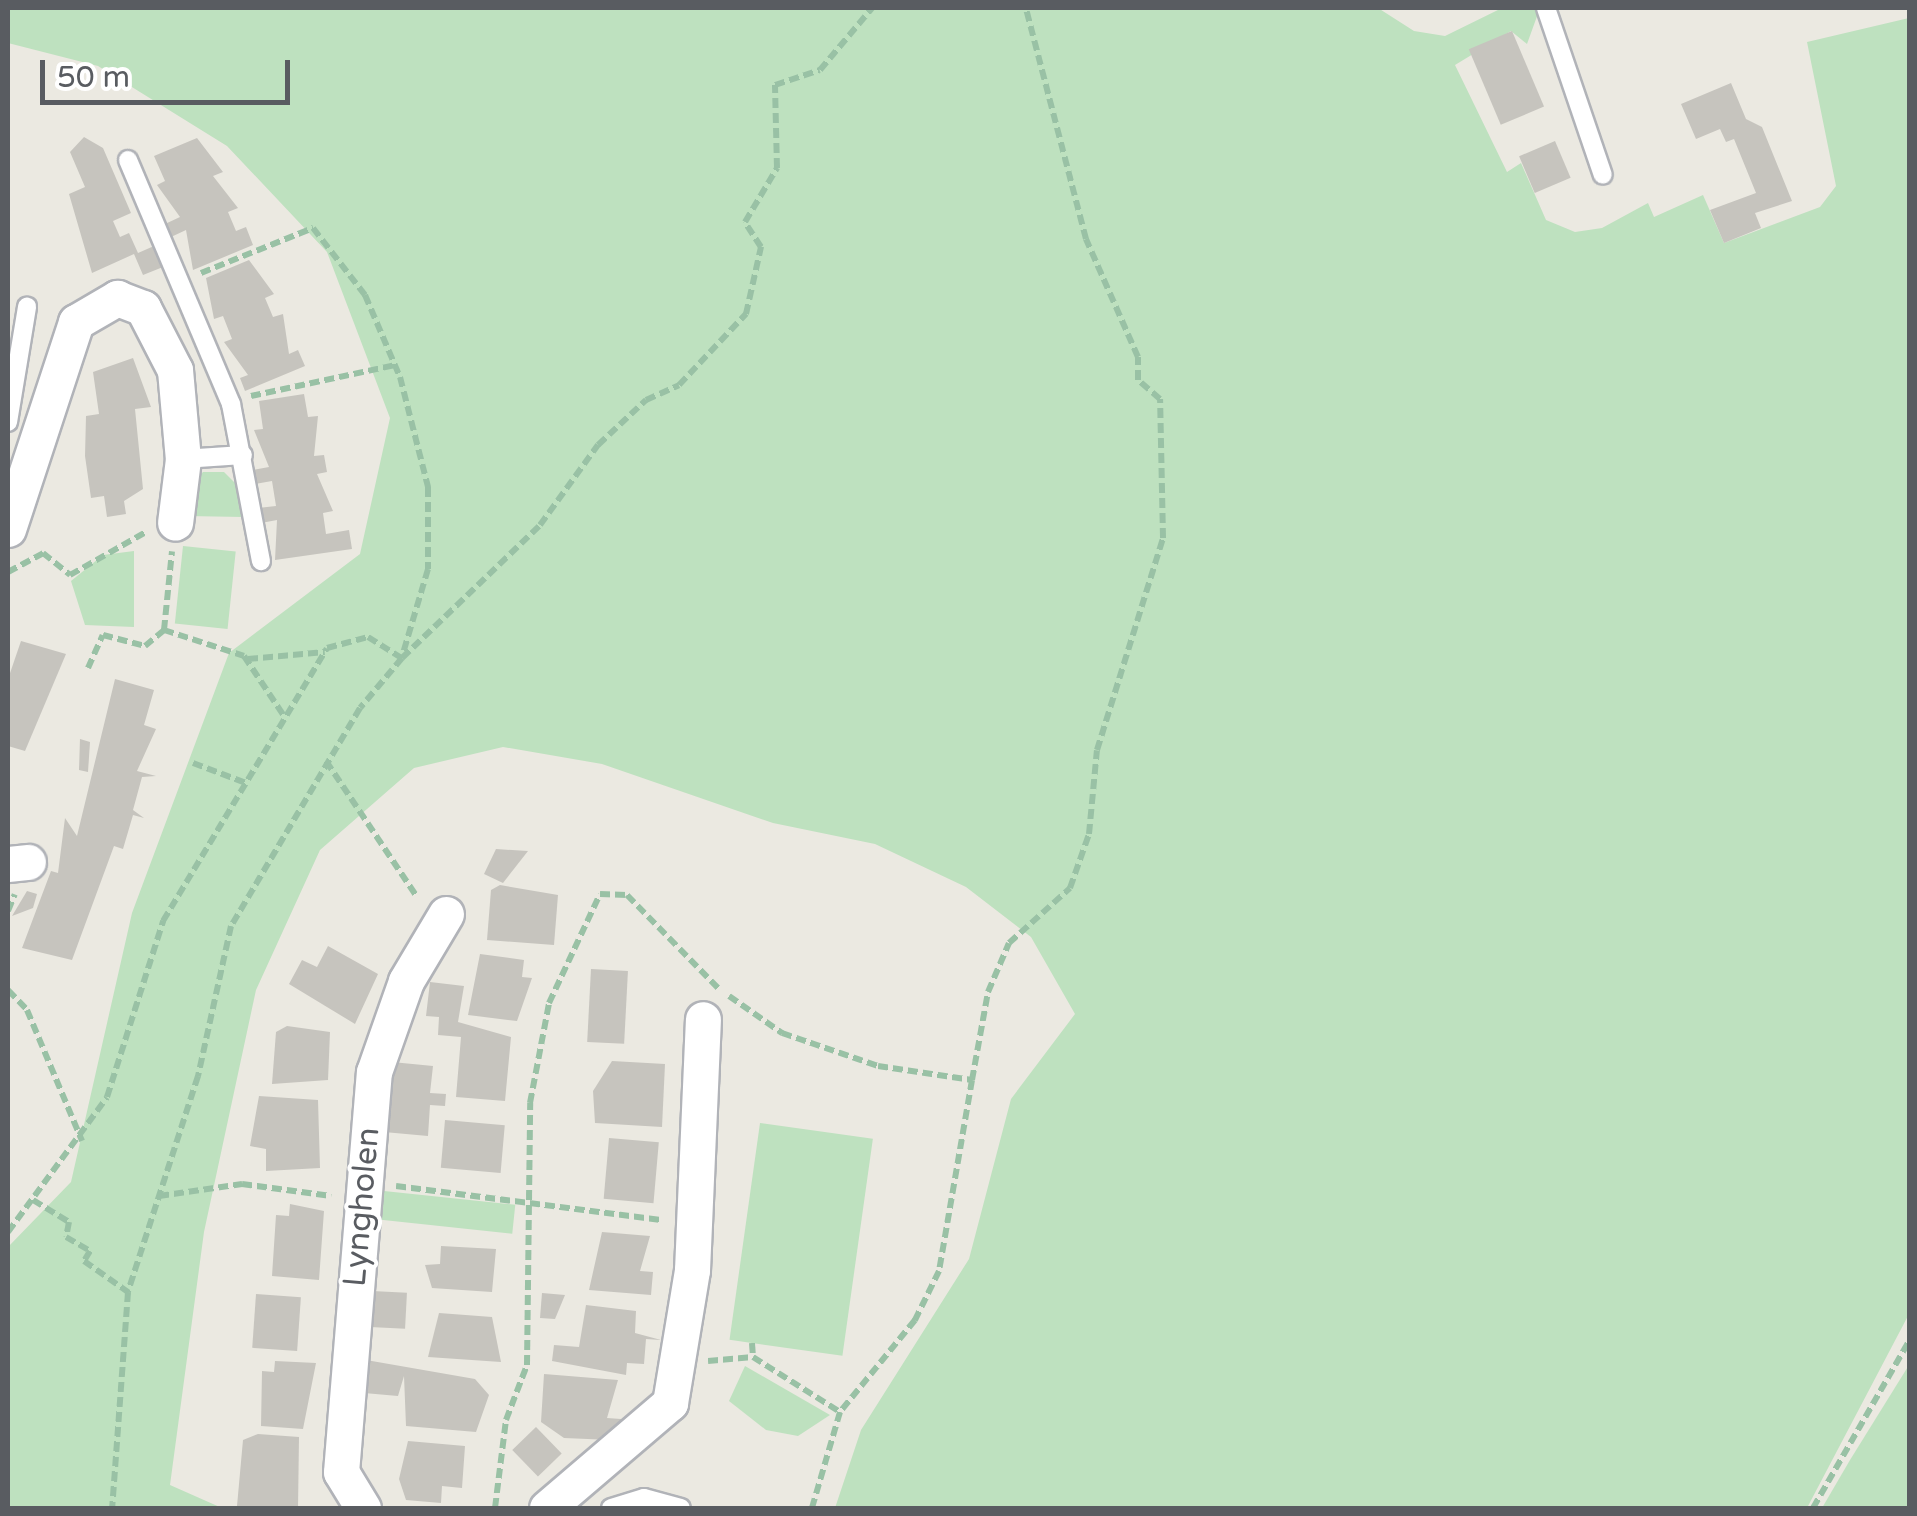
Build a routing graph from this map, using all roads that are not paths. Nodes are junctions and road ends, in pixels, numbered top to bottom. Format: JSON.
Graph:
{"nodes":[{"id":1,"x":1546,"y":8,"type":"edge"},
{"id":2,"x":128,"y":160,"type":"dead end"},
{"id":3,"x":1602,"y":175,"type":"dead end"},
{"id":4,"x":28,"y":307,"type":"dead end"},
{"id":5,"x":19,"y":425,"type":"edge"},
{"id":6,"x":243,"y":455,"type":"junction"},
{"id":7,"x":184,"y":459,"type":"junction"},
{"id":8,"x":174,"y":523,"type":"road end"},
{"id":9,"x":8,"y":529,"type":"edge"},
{"id":10,"x":261,"y":561,"type":"dead end"},
{"id":11,"x":442,"y":921,"type":"road end"},
{"id":12,"x":703,"y":1019,"type":"dead end"},
{"id":13,"x":364,"y":1508,"type":"edge"},
{"id":14,"x":547,"y":1508,"type":"edge"},
{"id":15,"x":611,"y":1508,"type":"edge"},
{"id":16,"x":681,"y":1508,"type":"edge"}],
"edges":[{"from":1,"to":3,"type":"lane"},
{"from":2,"to":6,"type":"lane"},
{"from":4,"to":5,"type":"lane"},
{"from":5,"to":7,"type":"street"},
{"from":5,"to":9,"type":"street"},
{"from":6,"to":7,"type":"lane"},
{"from":6,"to":10,"type":"lane"},
{"from":7,"to":8,"type":"street"},
{"from":11,"to":13,"type":"street","name":"Lyngholen"},
{"from":12,"to":14,"type":"street"},
{"from":15,"to":16,"type":"lane"}]}
